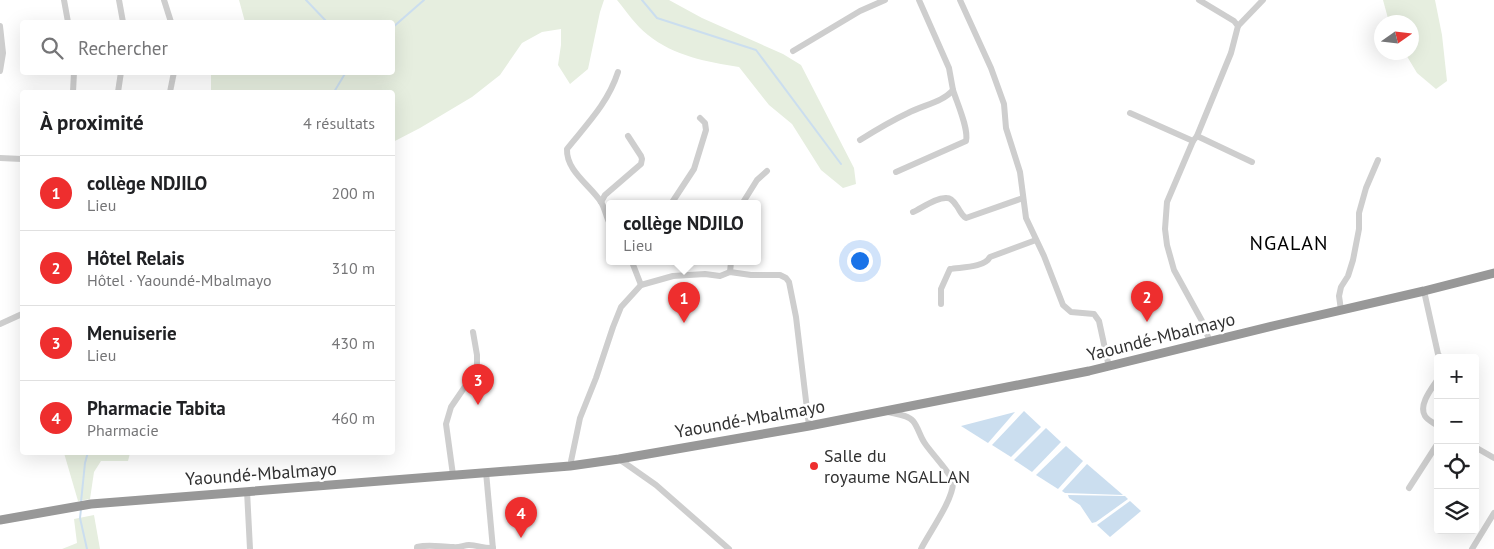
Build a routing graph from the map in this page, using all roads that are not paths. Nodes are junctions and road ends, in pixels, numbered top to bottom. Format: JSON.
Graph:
{"nodes":[{"id":1,"x":64,"y":0,"type":"edge"},
{"id":2,"x":119,"y":0,"type":"edge"},
{"id":3,"x":164,"y":0,"type":"edge"},
{"id":4,"x":885,"y":0,"type":"edge"},
{"id":5,"x":920,"y":0,"type":"edge"},
{"id":6,"x":960,"y":0,"type":"edge"},
{"id":7,"x":1199,"y":0,"type":"edge"},
{"id":8,"x":1263,"y":0,"type":"edge"},
{"id":9,"x":68,"y":20,"type":"edge"},
{"id":10,"x":123,"y":20,"type":"edge"},
{"id":11,"x":170,"y":20,"type":"edge"},
{"id":12,"x":0,"y":26,"type":"edge"},
{"id":13,"x":1238,"y":26,"type":"junction"},
{"id":14,"x":793,"y":51,"type":"dead end"},
{"id":15,"x":0,"y":71,"type":"edge"},
{"id":16,"x":618,"y":72,"type":"dead end"},
{"id":17,"x":74,"y":75,"type":"edge"},
{"id":18,"x":121,"y":75,"type":"edge"},
{"id":19,"x":173,"y":75,"type":"edge"},
{"id":20,"x":73,"y":90,"type":"edge"},
{"id":21,"x":118,"y":90,"type":"edge"},
{"id":22,"x":170,"y":90,"type":"edge"},
{"id":23,"x":954,"y":90,"type":"junction"},
{"id":24,"x":1130,"y":113,"type":"dead end"},
{"id":25,"x":700,"y":118,"type":"dead end"},
{"id":26,"x":628,"y":136,"type":"dead end"},
{"id":27,"x":1195,"y":139,"type":"junction"},
{"id":28,"x":860,"y":140,"type":"dead end"},
{"id":29,"x":0,"y":158,"type":"edge"},
{"id":30,"x":20,"y":158,"type":"edge"},
{"id":31,"x":1378,"y":160,"type":"dead end"},
{"id":32,"x":1252,"y":162,"type":"dead end"},
{"id":33,"x":767,"y":172,"type":"dead end"},
{"id":34,"x":896,"y":172,"type":"dead end"},
{"id":35,"x":1023,"y":198,"type":"junction"},
{"id":36,"x":674,"y":200,"type":"edge"},
{"id":37,"x":744,"y":200,"type":"edge"},
{"id":38,"x":601,"y":202,"type":"junction"},
{"id":39,"x":913,"y":212,"type":"dead end"},
{"id":40,"x":606,"y":214,"type":"edge"},
{"id":41,"x":1036,"y":240,"type":"junction"},
{"id":42,"x":633,"y":265,"type":"edge"},
{"id":43,"x":730,"y":265,"type":"edge"},
{"id":44,"x":730,"y":272,"type":"junction"},
{"id":45,"x":1494,"y":273,"type":"edge"},
{"id":46,"x":640,"y":285,"type":"junction"},
{"id":47,"x":1424,"y":291,"type":"junction"},
{"id":48,"x":941,"y":304,"type":"dead end"},
{"id":49,"x":1341,"y":310,"type":"junction"},
{"id":50,"x":20,"y":315,"type":"edge"},
{"id":51,"x":0,"y":324,"type":"edge"},
{"id":52,"x":473,"y":332,"type":"dead end"},
{"id":53,"x":1210,"y":342,"type":"junction"},
{"id":54,"x":1438,"y":354,"type":"edge"},
{"id":55,"x":1110,"y":366,"type":"junction"},
{"id":56,"x":1434,"y":386,"type":"edge"},
{"id":57,"x":882,"y":411,"type":"junction"},
{"id":58,"x":1434,"y":424,"type":"edge"},
{"id":59,"x":809,"y":426,"type":"junction"},
{"id":60,"x":1437,"y":444,"type":"edge"},
{"id":61,"x":1479,"y":449,"type":"edge"},
{"id":62,"x":1494,"y":458,"type":"edge"},
{"id":63,"x":619,"y":459,"type":"junction"},
{"id":64,"x":570,"y":466,"type":"junction"},
{"id":65,"x":486,"y":472,"type":"junction"},
{"id":66,"x":454,"y":475,"type":"junction"},
{"id":67,"x":1409,"y":488,"type":"dead end"},
{"id":68,"x":247,"y":491,"type":"junction"},
{"id":69,"x":1494,"y":513,"type":"edge"},
{"id":70,"x":0,"y":520,"type":"edge"},
{"id":71,"x":250,"y":549,"type":"edge"},
{"id":72,"x":417,"y":549,"type":"edge"},
{"id":73,"x":493,"y":549,"type":"edge"},
{"id":74,"x":729,"y":549,"type":"edge"},
{"id":75,"x":921,"y":549,"type":"edge"},
{"id":76,"x":1472,"y":549,"type":"edge"}],
"edges":[{"from":1,"to":9,"type":"street"},
{"from":2,"to":10,"type":"street"},
{"from":3,"to":11,"type":"street"},
{"from":4,"to":14,"type":"street"},
{"from":5,"to":23,"type":"street"},
{"from":6,"to":35,"type":"street"},
{"from":7,"to":13,"type":"street"},
{"from":8,"to":13,"type":"street"},
{"from":12,"to":15,"type":"street"},
{"from":13,"to":27,"type":"street"},
{"from":16,"to":38,"type":"street"},
{"from":17,"to":20,"type":"street"},
{"from":18,"to":21,"type":"street"},
{"from":19,"to":22,"type":"street"},
{"from":23,"to":28,"type":"street"},
{"from":23,"to":34,"type":"street"},
{"from":24,"to":27,"type":"street"},
{"from":25,"to":36,"type":"street"},
{"from":26,"to":38,"type":"street"},
{"from":27,"to":32,"type":"street"},
{"from":27,"to":53,"type":"street"},
{"from":29,"to":30,"type":"street"},
{"from":31,"to":49,"type":"street"},
{"from":33,"to":37,"type":"street"},
{"from":35,"to":39,"type":"street"},
{"from":35,"to":41,"type":"street"},
{"from":38,"to":40,"type":"street"},
{"from":41,"to":48,"type":"street"},
{"from":41,"to":55,"type":"street"},
{"from":42,"to":46,"type":"street"},
{"from":43,"to":44,"type":"street"},
{"from":44,"to":46,"type":"street"},
{"from":44,"to":59,"type":"street"},
{"from":45,"to":47,"type":"highway","name":"Yaoundé-Mbalmayo"},
{"from":46,"to":64,"type":"street"},
{"from":47,"to":49,"type":"highway","name":"Yaoundé-Mbalmayo"},
{"from":47,"to":54,"type":"street"},
{"from":49,"to":53,"type":"highway","name":"Yaoundé-Mbalmayo"},
{"from":50,"to":51,"type":"street"},
{"from":52,"to":66,"type":"street"},
{"from":53,"to":55,"type":"highway","name":"Yaoundé-Mbalmayo"},
{"from":55,"to":57,"type":"highway","name":"Yaoundé-Mbalmayo"},
{"from":56,"to":58,"type":"street"},
{"from":57,"to":59,"type":"highway","name":"Yaoundé-Mbalmayo"},
{"from":57,"to":75,"type":"street"},
{"from":59,"to":63,"type":"highway","name":"Yaoundé-Mbalmayo"},
{"from":60,"to":67,"type":"street"},
{"from":61,"to":62,"type":"street"},
{"from":63,"to":64,"type":"highway","name":"Yaoundé-Mbalmayo"},
{"from":63,"to":74,"type":"street"},
{"from":64,"to":65,"type":"highway","name":"Yaoundé-Mbalmayo"},
{"from":65,"to":66,"type":"highway","name":"Yaoundé-Mbalmayo"},
{"from":65,"to":73,"type":"street"},
{"from":66,"to":68,"type":"highway","name":"Yaoundé-Mbalmayo"},
{"from":68,"to":70,"type":"highway","name":"Yaoundé-Mbalmayo"},
{"from":68,"to":71,"type":"street"},
{"from":69,"to":76,"type":"street"},
{"from":72,"to":73,"type":"street"}]}
